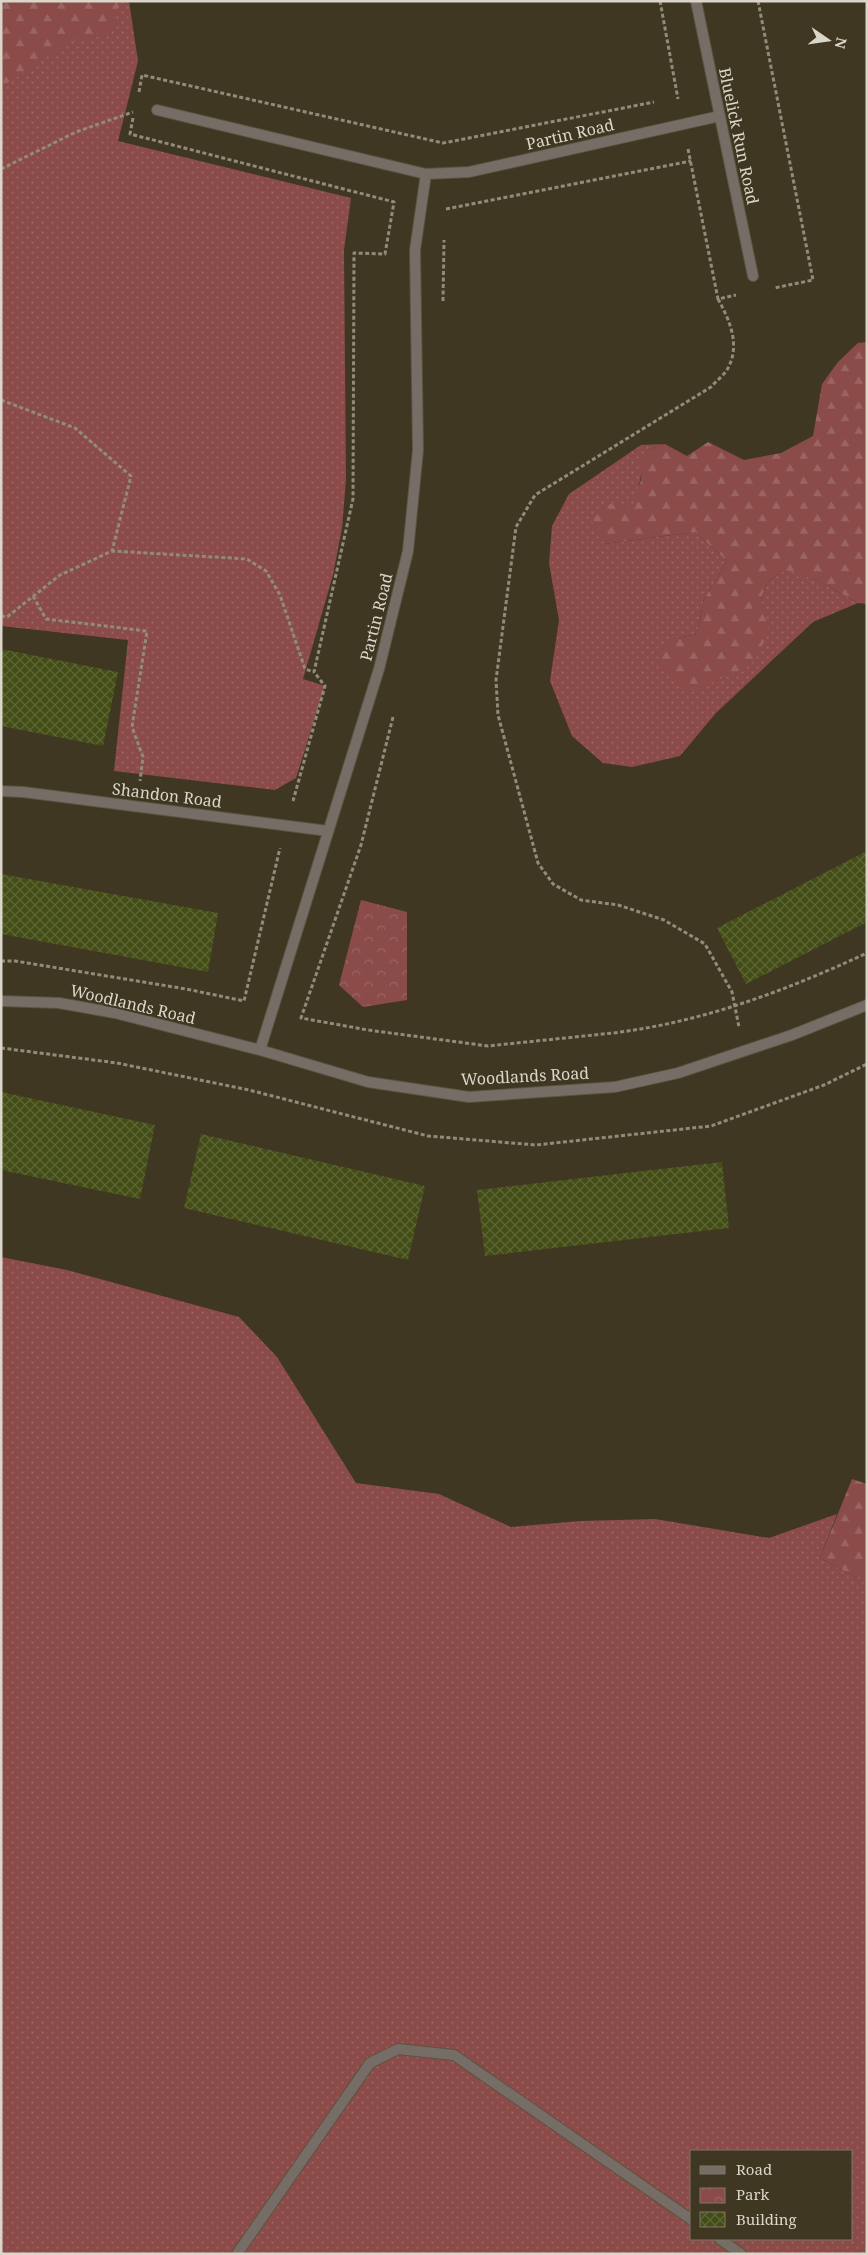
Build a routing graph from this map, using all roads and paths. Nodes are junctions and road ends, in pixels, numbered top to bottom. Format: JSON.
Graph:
{"nodes":[{"id":1,"x":660,"y":1,"type":"edge"},
{"id":2,"x":696,"y":1,"type":"edge"},
{"id":3,"x":138,"y":94,"type":"dead end"},
{"id":4,"x":668,"y":100,"type":"dead end"},
{"id":5,"x":659,"y":102,"type":"dead end"},
{"id":6,"x":136,"y":103,"type":"dead end"},
{"id":7,"x":157,"y":110,"type":"dead end"},
{"id":8,"x":135,"y":112,"type":"junction"},
{"id":9,"x":720,"y":116,"type":"junction"},
{"id":10,"x":691,"y":161,"type":"dead end"},
{"id":11,"x":1,"y":170,"type":"edge"},
{"id":12,"x":426,"y":174,"type":"junction"},
{"id":13,"x":394,"y":202,"type":"junction"},
{"id":14,"x":420,"y":206,"type":"junction"},
{"id":15,"x":753,"y":276,"type":"dead end"},
{"id":16,"x":718,"y":299,"type":"dead end"},
{"id":17,"x":1,"y":400,"type":"edge"},
{"id":18,"x":112,"y":551,"type":"junction"},
{"id":19,"x":33,"y":596,"type":"junction"},
{"id":20,"x":1,"y":616,"type":"edge"},
{"id":21,"x":314,"y":672,"type":"junction"},
{"id":22,"x":1,"y":791,"type":"edge"},
{"id":23,"x":137,"y":807,"type":"junction"},
{"id":24,"x":286,"y":825,"type":"junction"},
{"id":25,"x":328,"y":831,"type":"junction"},
{"id":26,"x":867,"y":954,"type":"edge"},
{"id":27,"x":1,"y":961,"type":"edge"},
{"id":28,"x":1,"y":1002,"type":"edge"},
{"id":29,"x":867,"y":1005,"type":"edge"},
{"id":30,"x":735,"y":1008,"type":"junction"},
{"id":31,"x":301,"y":1018,"type":"dead end"},
{"id":32,"x":260,"y":1050,"type":"junction"},
{"id":33,"x":745,"y":1052,"type":"junction"},
{"id":34,"x":690,"y":2219,"type":"edge"},
{"id":35,"x":721,"y":2240,"type":"edge"},
{"id":36,"x":237,"y":2254,"type":"edge"},
{"id":37,"x":741,"y":2254,"type":"edge"}],
"edges":[{"from":1,"to":4,"type":"path"},
{"from":2,"to":9,"type":"street","name":"Bluelick Run Road"},
{"from":3,"to":5,"type":"path"},
{"from":6,"to":8,"type":"path"},
{"from":7,"to":12,"type":"street","name":"Partin Road"},
{"from":8,"to":11,"type":"path"},
{"from":8,"to":13,"type":"path"},
{"from":9,"to":12,"type":"street","name":"Partin Road"},
{"from":9,"to":15,"type":"street","name":"Bluelick Run Road"},
{"from":10,"to":14,"type":"path"},
{"from":12,"to":14,"type":"street","name":"Partin Road"},
{"from":13,"to":14,"type":"path"},
{"from":13,"to":21,"type":"path"},
{"from":14,"to":25,"type":"street","name":"Partin Road"},
{"from":16,"to":30,"type":"path"},
{"from":17,"to":18,"type":"path"},
{"from":18,"to":19,"type":"path"},
{"from":18,"to":21,"type":"path"},
{"from":19,"to":20,"type":"path"},
{"from":19,"to":23,"type":"path"},
{"from":21,"to":24,"type":"path"},
{"from":22,"to":23,"type":"street","name":"Shandon Road"},
{"from":23,"to":24,"type":"street","name":"Shandon Road"},
{"from":24,"to":25,"type":"street","name":"Shandon Road"},
{"from":24,"to":27,"type":"path"},
{"from":25,"to":32,"type":"street","name":"Partin Road"},
{"from":26,"to":30,"type":"path"},
{"from":28,"to":32,"type":"street","name":"Woodlands Road"},
{"from":29,"to":33,"type":"street","name":"Woodlands Road"},
{"from":30,"to":31,"type":"path"},
{"from":30,"to":33,"type":"path"},
{"from":32,"to":33,"type":"street","name":"Woodlands Road"},
{"from":34,"to":36,"type":"street"},
{"from":35,"to":37,"type":"street"}]}
